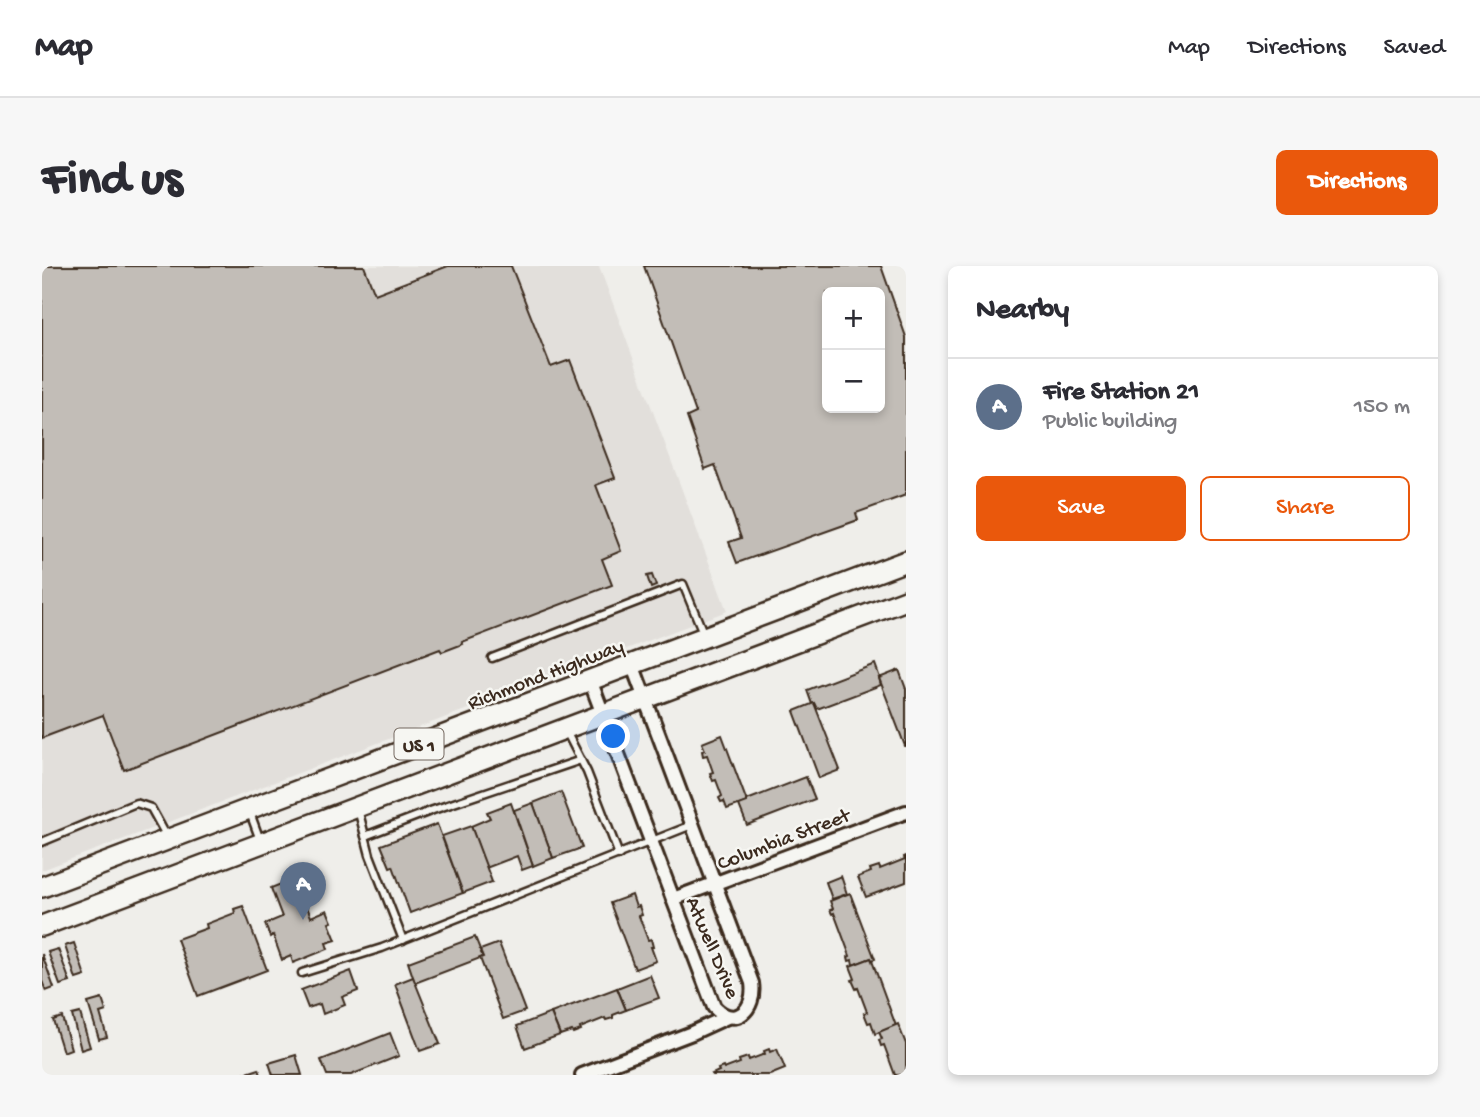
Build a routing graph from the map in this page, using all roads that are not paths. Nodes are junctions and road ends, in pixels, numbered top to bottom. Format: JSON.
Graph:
{"nodes":[{"id":1,"x":906,"y":561,"type":"edge"},
{"id":2,"x":906,"y":600,"type":"edge"},
{"id":3,"x":705,"y":637,"type":"junction"},
{"id":4,"x":492,"y":657,"type":"dead end"},
{"id":5,"x":632,"y":664,"type":"junction"},
{"id":6,"x":590,"y":680,"type":"junction"},
{"id":7,"x":645,"y":699,"type":"junction"},
{"id":8,"x":603,"y":714,"type":"junction"},
{"id":9,"x":565,"y":729,"type":"junction"},
{"id":10,"x":581,"y":760,"type":"junction"},
{"id":11,"x":357,"y":807,"type":"junction"},
{"id":12,"x":249,"y":809,"type":"junction"},
{"id":13,"x":906,"y":812,"type":"edge"},
{"id":14,"x":692,"y":825,"type":"junction"},
{"id":15,"x":365,"y":836,"type":"junction"},
{"id":16,"x":168,"y":839,"type":"junction"},
{"id":17,"x":42,"y":842,"type":"edge"},
{"id":18,"x":651,"y":842,"type":"junction"},
{"id":19,"x":261,"y":843,"type":"junction"},
{"id":20,"x":619,"y":855,"type":"junction"},
{"id":21,"x":715,"y":884,"type":"junction"},
{"id":22,"x":42,"y":887,"type":"edge"},
{"id":23,"x":673,"y":900,"type":"junction"},
{"id":24,"x":42,"y":926,"type":"edge"},
{"id":25,"x":403,"y":940,"type":"junction"},
{"id":26,"x":302,"y":973,"type":"dead end"},
{"id":27,"x":727,"y":1017,"type":"junction"},
{"id":28,"x":582,"y":1075,"type":"edge"}],
"edges":[{"from":1,"to":3,"type":"main road","name":"Richmond Highway","number":"US 1"},
{"from":2,"to":7,"type":"main road","number":"US 1"},
{"from":3,"to":4,"type":"lane"},
{"from":3,"to":5,"type":"main road","name":"Richmond Highway","number":"US 1"},
{"from":5,"to":6,"type":"main road","name":"Richmond Highway","number":"US 1"},
{"from":5,"to":7,"type":"street","name":"Atwell Drive"},
{"from":6,"to":8,"type":"street","name":"Atwell Drive"},
{"from":6,"to":12,"type":"main road","name":"Richmond Highway","number":"US 1"},
{"from":7,"to":8,"type":"main road","number":"US 1"},
{"from":7,"to":14,"type":"street","name":"Atwell Drive"},
{"from":8,"to":9,"type":"main road","number":"US 1"},
{"from":8,"to":18,"type":"street","name":"Atwell Drive"},
{"from":9,"to":10,"type":"lane"},
{"from":9,"to":11,"type":"main road","number":"US 1"},
{"from":10,"to":15,"type":"lane"},
{"from":10,"to":20,"type":"lane"},
{"from":11,"to":15,"type":"lane"},
{"from":11,"to":19,"type":"main road","number":"US 1"},
{"from":12,"to":16,"type":"main road","name":"Richmond Highway","number":"US 1"},
{"from":12,"to":19,"type":"lane"},
{"from":13,"to":21,"type":"street","name":"Columbia Street"},
{"from":14,"to":18,"type":"lane"},
{"from":14,"to":21,"type":"street","name":"Atwell Drive"},
{"from":15,"to":25,"type":"lane"},
{"from":16,"to":17,"type":"lane"},
{"from":16,"to":22,"type":"main road","name":"Richmond Highway","number":"US 1"},
{"from":18,"to":20,"type":"lane"},
{"from":18,"to":23,"type":"street","name":"Atwell Drive"},
{"from":19,"to":24,"type":"main road","number":"US 1"},
{"from":20,"to":25,"type":"lane"},
{"from":21,"to":23,"type":"street","name":"Columbia Street"},
{"from":21,"to":27,"type":"street","name":"Atwell Drive"},
{"from":23,"to":27,"type":"street","name":"Atwell Drive"},
{"from":25,"to":26,"type":"lane"},
{"from":27,"to":28,"type":"street"}]}
